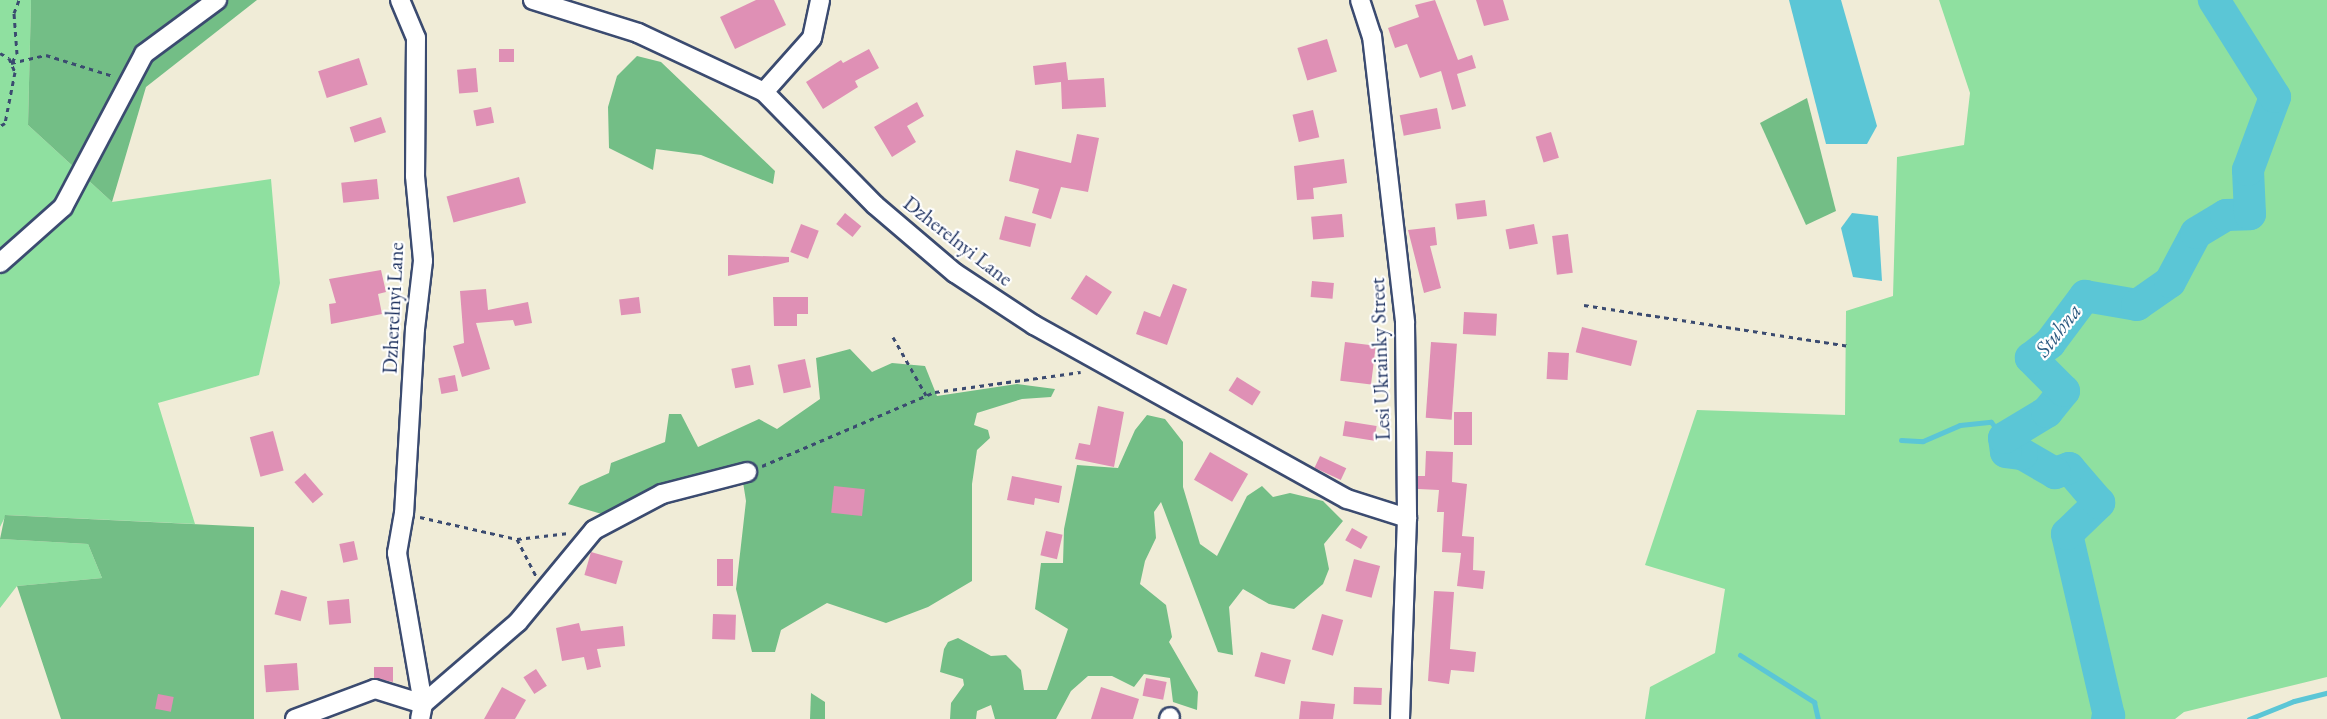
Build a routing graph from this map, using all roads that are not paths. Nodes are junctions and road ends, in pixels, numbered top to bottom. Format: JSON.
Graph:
{"nodes":[{"id":1,"x":217,"y":0,"type":"edge"},
{"id":2,"x":400,"y":0,"type":"edge"},
{"id":3,"x":533,"y":0,"type":"edge"},
{"id":4,"x":819,"y":0,"type":"edge"},
{"id":5,"x":1360,"y":0,"type":"edge"},
{"id":6,"x":764,"y":92,"type":"junction"},
{"id":7,"x":0,"y":263,"type":"edge"},
{"id":8,"x":747,"y":472,"type":"road end"},
{"id":9,"x":1407,"y":518,"type":"junction"},
{"id":10,"x":422,"y":712,"type":"edge"},
{"id":11,"x":295,"y":719,"type":"edge"},
{"id":12,"x":1400,"y":719,"type":"edge"}],
"edges":[{"from":1,"to":7,"type":"street"},
{"from":2,"to":10,"type":"street","name":"Dzherelnyi Lane"},
{"from":3,"to":6,"type":"street","name":"Dzherelnyi Lane"},
{"from":4,"to":6,"type":"street"},
{"from":5,"to":9,"type":"street","name":"Lesi Ukrainky Street"},
{"from":6,"to":9,"type":"street","name":"Dzherelnyi Lane"},
{"from":8,"to":10,"type":"street"},
{"from":9,"to":12,"type":"street","name":"Lesi Ukrainky Street"},
{"from":10,"to":11,"type":"street"}]}
